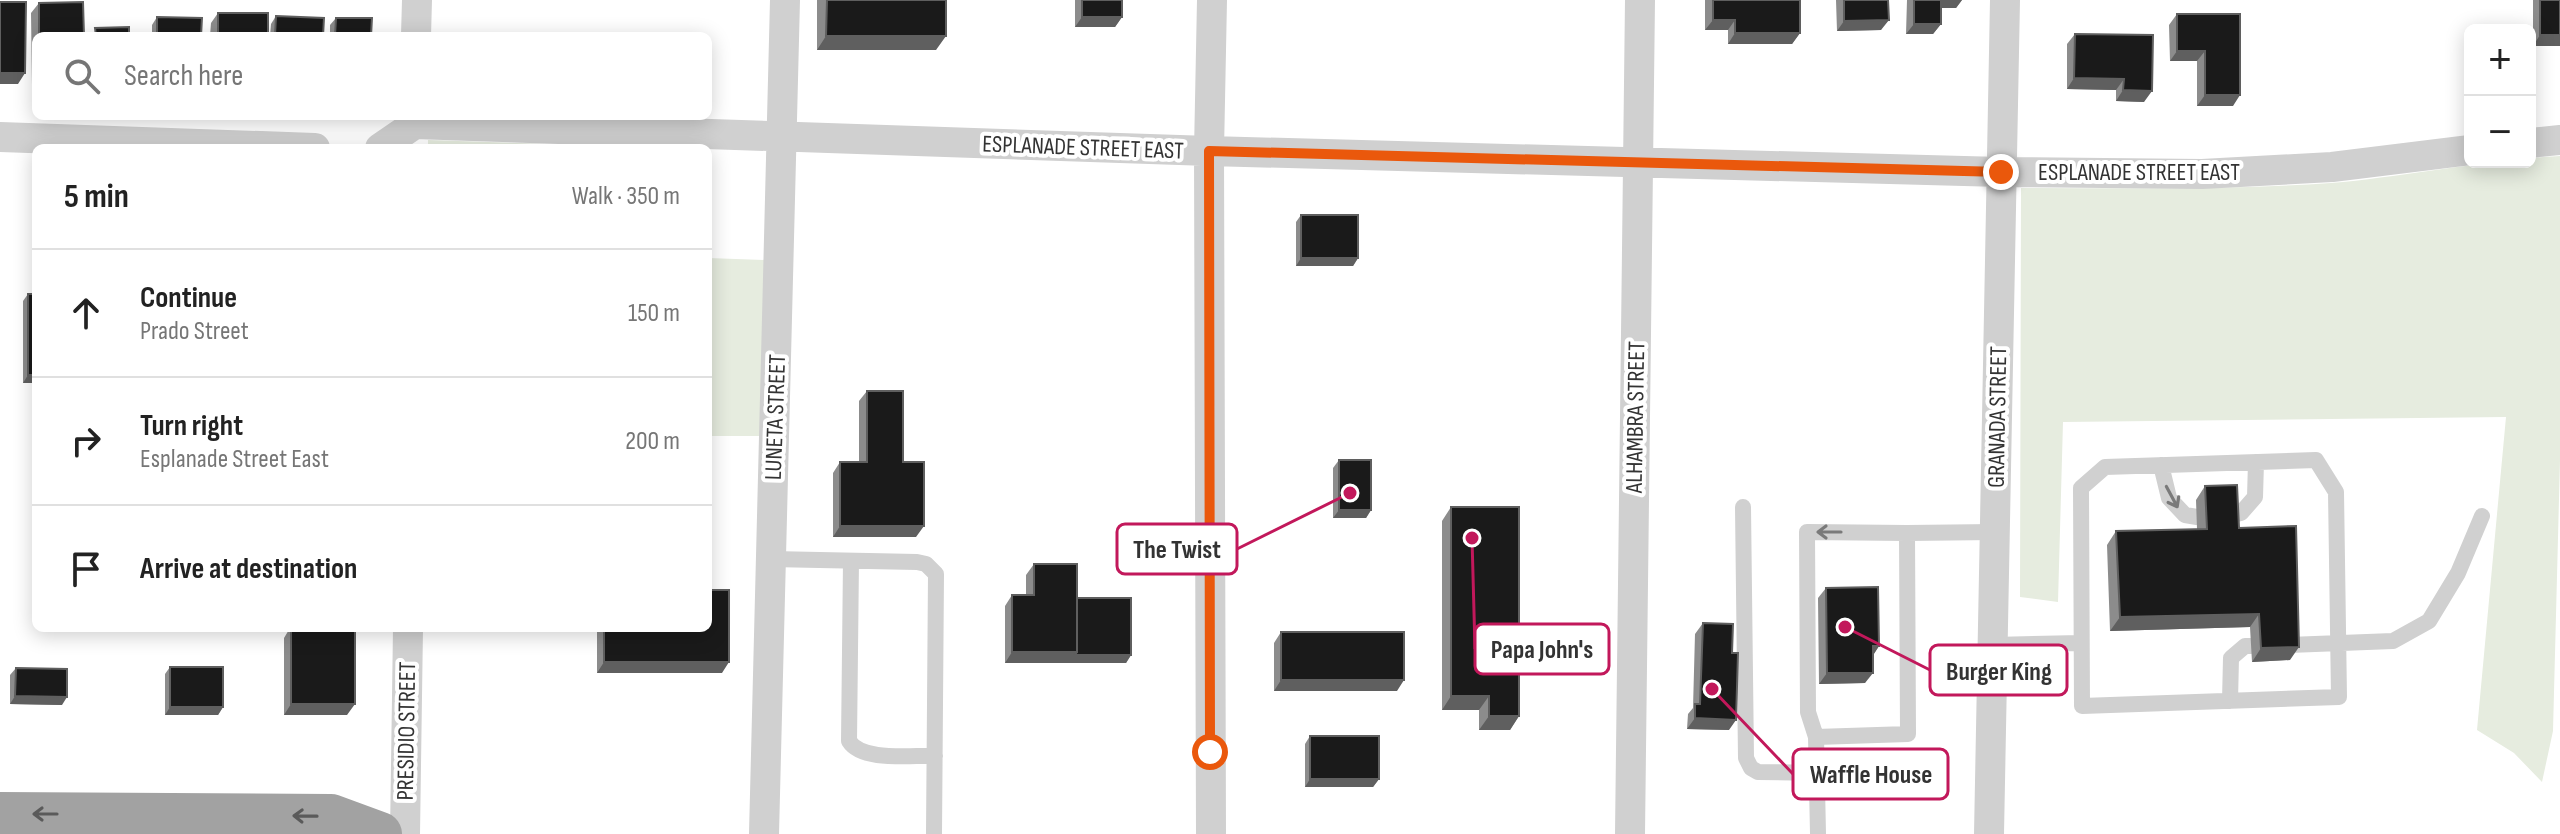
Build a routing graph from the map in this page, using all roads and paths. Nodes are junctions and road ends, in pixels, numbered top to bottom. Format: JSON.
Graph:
{"nodes":[{"id":1,"x":417,"y":0,"type":"edge"},
{"id":2,"x":785,"y":0,"type":"edge"},
{"id":3,"x":1212,"y":0,"type":"edge"},
{"id":4,"x":1640,"y":0,"type":"edge"},
{"id":5,"x":2005,"y":0,"type":"edge"},
{"id":6,"x":416,"y":32,"type":"edge"},
{"id":7,"x":415,"y":129,"type":"edge"},
{"id":8,"x":783,"y":136,"type":"junction"},
{"id":9,"x":0,"y":137,"type":"edge"},
{"id":10,"x":2560,"y":140,"type":"edge"},
{"id":11,"x":2536,"y":142,"type":"edge"},
{"id":12,"x":200,"y":144,"type":"edge"},
{"id":13,"x":387,"y":144,"type":"edge"},
{"id":14,"x":1209,"y":151,"type":"junction"},
{"id":15,"x":2464,"y":151,"type":"edge"},
{"id":16,"x":1638,"y":162,"type":"junction"},
{"id":17,"x":2001,"y":172,"type":"junction"},
{"id":18,"x":2256,"y":462,"type":"junction"},
{"id":19,"x":2161,"y":465,"type":"junction"},
{"id":20,"x":1743,"y":507,"type":"dead end"},
{"id":21,"x":2228,"y":516,"type":"edge"},
{"id":22,"x":2482,"y":516,"type":"dead end"},
{"id":23,"x":2197,"y":517,"type":"dead end"},
{"id":24,"x":1995,"y":532,"type":"junction"},
{"id":25,"x":1907,"y":533,"type":"junction"},
{"id":26,"x":771,"y":559,"type":"junction"},
{"id":27,"x":851,"y":561,"type":"junction"},
{"id":28,"x":408,"y":632,"type":"edge"},
{"id":29,"x":2080,"y":643,"type":"junction"},
{"id":30,"x":2338,"y":644,"type":"junction"},
{"id":31,"x":1993,"y":645,"type":"junction"},
{"id":32,"x":2289,"y":645,"type":"edge"},
{"id":33,"x":2251,"y":646,"type":"dead end"},
{"id":34,"x":2230,"y":701,"type":"junction"},
{"id":35,"x":1816,"y":737,"type":"junction"},
{"id":36,"x":935,"y":756,"type":"junction"},
{"id":37,"x":1818,"y":773,"type":"junction"},
{"id":38,"x":0,"y":814,"type":"edge"},
{"id":39,"x":380,"y":834,"type":"edge"},
{"id":40,"x":405,"y":834,"type":"edge"},
{"id":41,"x":764,"y":834,"type":"edge"},
{"id":42,"x":934,"y":834,"type":"edge"},
{"id":43,"x":1211,"y":834,"type":"edge"},
{"id":44,"x":1630,"y":834,"type":"edge"},
{"id":45,"x":1818,"y":834,"type":"edge"},
{"id":46,"x":1989,"y":834,"type":"edge"}],
"edges":[{"from":1,"to":6,"type":"street"},
{"from":2,"to":8,"type":"street","name":"LUNETA STREET"},
{"from":3,"to":14,"type":"street"},
{"from":4,"to":16,"type":"street","name":"ALHAMBRA STREET"},
{"from":5,"to":17,"type":"street","name":"GRANADA STREET"},
{"from":7,"to":8,"type":"street","name":"ESPLANADE STREET EAST"},
{"from":7,"to":13,"type":"street"},
{"from":8,"to":14,"type":"street","name":"ESPLANADE STREET EAST"},
{"from":8,"to":26,"type":"street","name":"LUNETA STREET"},
{"from":9,"to":12,"type":"street"},
{"from":10,"to":11,"type":"street"},
{"from":14,"to":16,"type":"street","name":"ESPLANADE STREET EAST"},
{"from":14,"to":43,"type":"street"},
{"from":15,"to":17,"type":"street","name":"ESPLANADE STREET EAST"},
{"from":16,"to":17,"type":"street","name":"ESPLANADE STREET EAST"},
{"from":16,"to":44,"type":"street","name":"ALHAMBRA STREET"},
{"from":17,"to":24,"type":"street","name":"GRANADA STREET"},
{"from":18,"to":19,"type":"lane"},
{"from":18,"to":21,"type":"lane"},
{"from":18,"to":30,"type":"lane"},
{"from":19,"to":23,"type":"lane","one_way":true},
{"from":19,"to":29,"type":"lane"},
{"from":20,"to":37,"type":"lane"},
{"from":22,"to":30,"type":"lane"},
{"from":24,"to":25,"type":"lane"},
{"from":24,"to":31,"type":"street","name":"GRANADA STREET"},
{"from":25,"to":35,"type":"lane"},
{"from":25,"to":35,"type":"lane","one_way":true},
{"from":26,"to":27,"type":"lane"},
{"from":26,"to":41,"type":"street","name":"LUNETA STREET"},
{"from":27,"to":36,"type":"lane"},
{"from":27,"to":36,"type":"lane"},
{"from":28,"to":40,"type":"street","name":"PRESIDIO STREET"},
{"from":29,"to":31,"type":"lane"},
{"from":29,"to":34,"type":"lane"},
{"from":30,"to":32,"type":"lane"},
{"from":30,"to":34,"type":"lane"},
{"from":31,"to":46,"type":"street","name":"GRANADA STREET"},
{"from":33,"to":34,"type":"lane"},
{"from":35,"to":37,"type":"lane"},
{"from":36,"to":42,"type":"lane"},
{"from":37,"to":45,"type":"lane"},
{"from":39,"to":38,"type":"highway","one_way":true}]}
